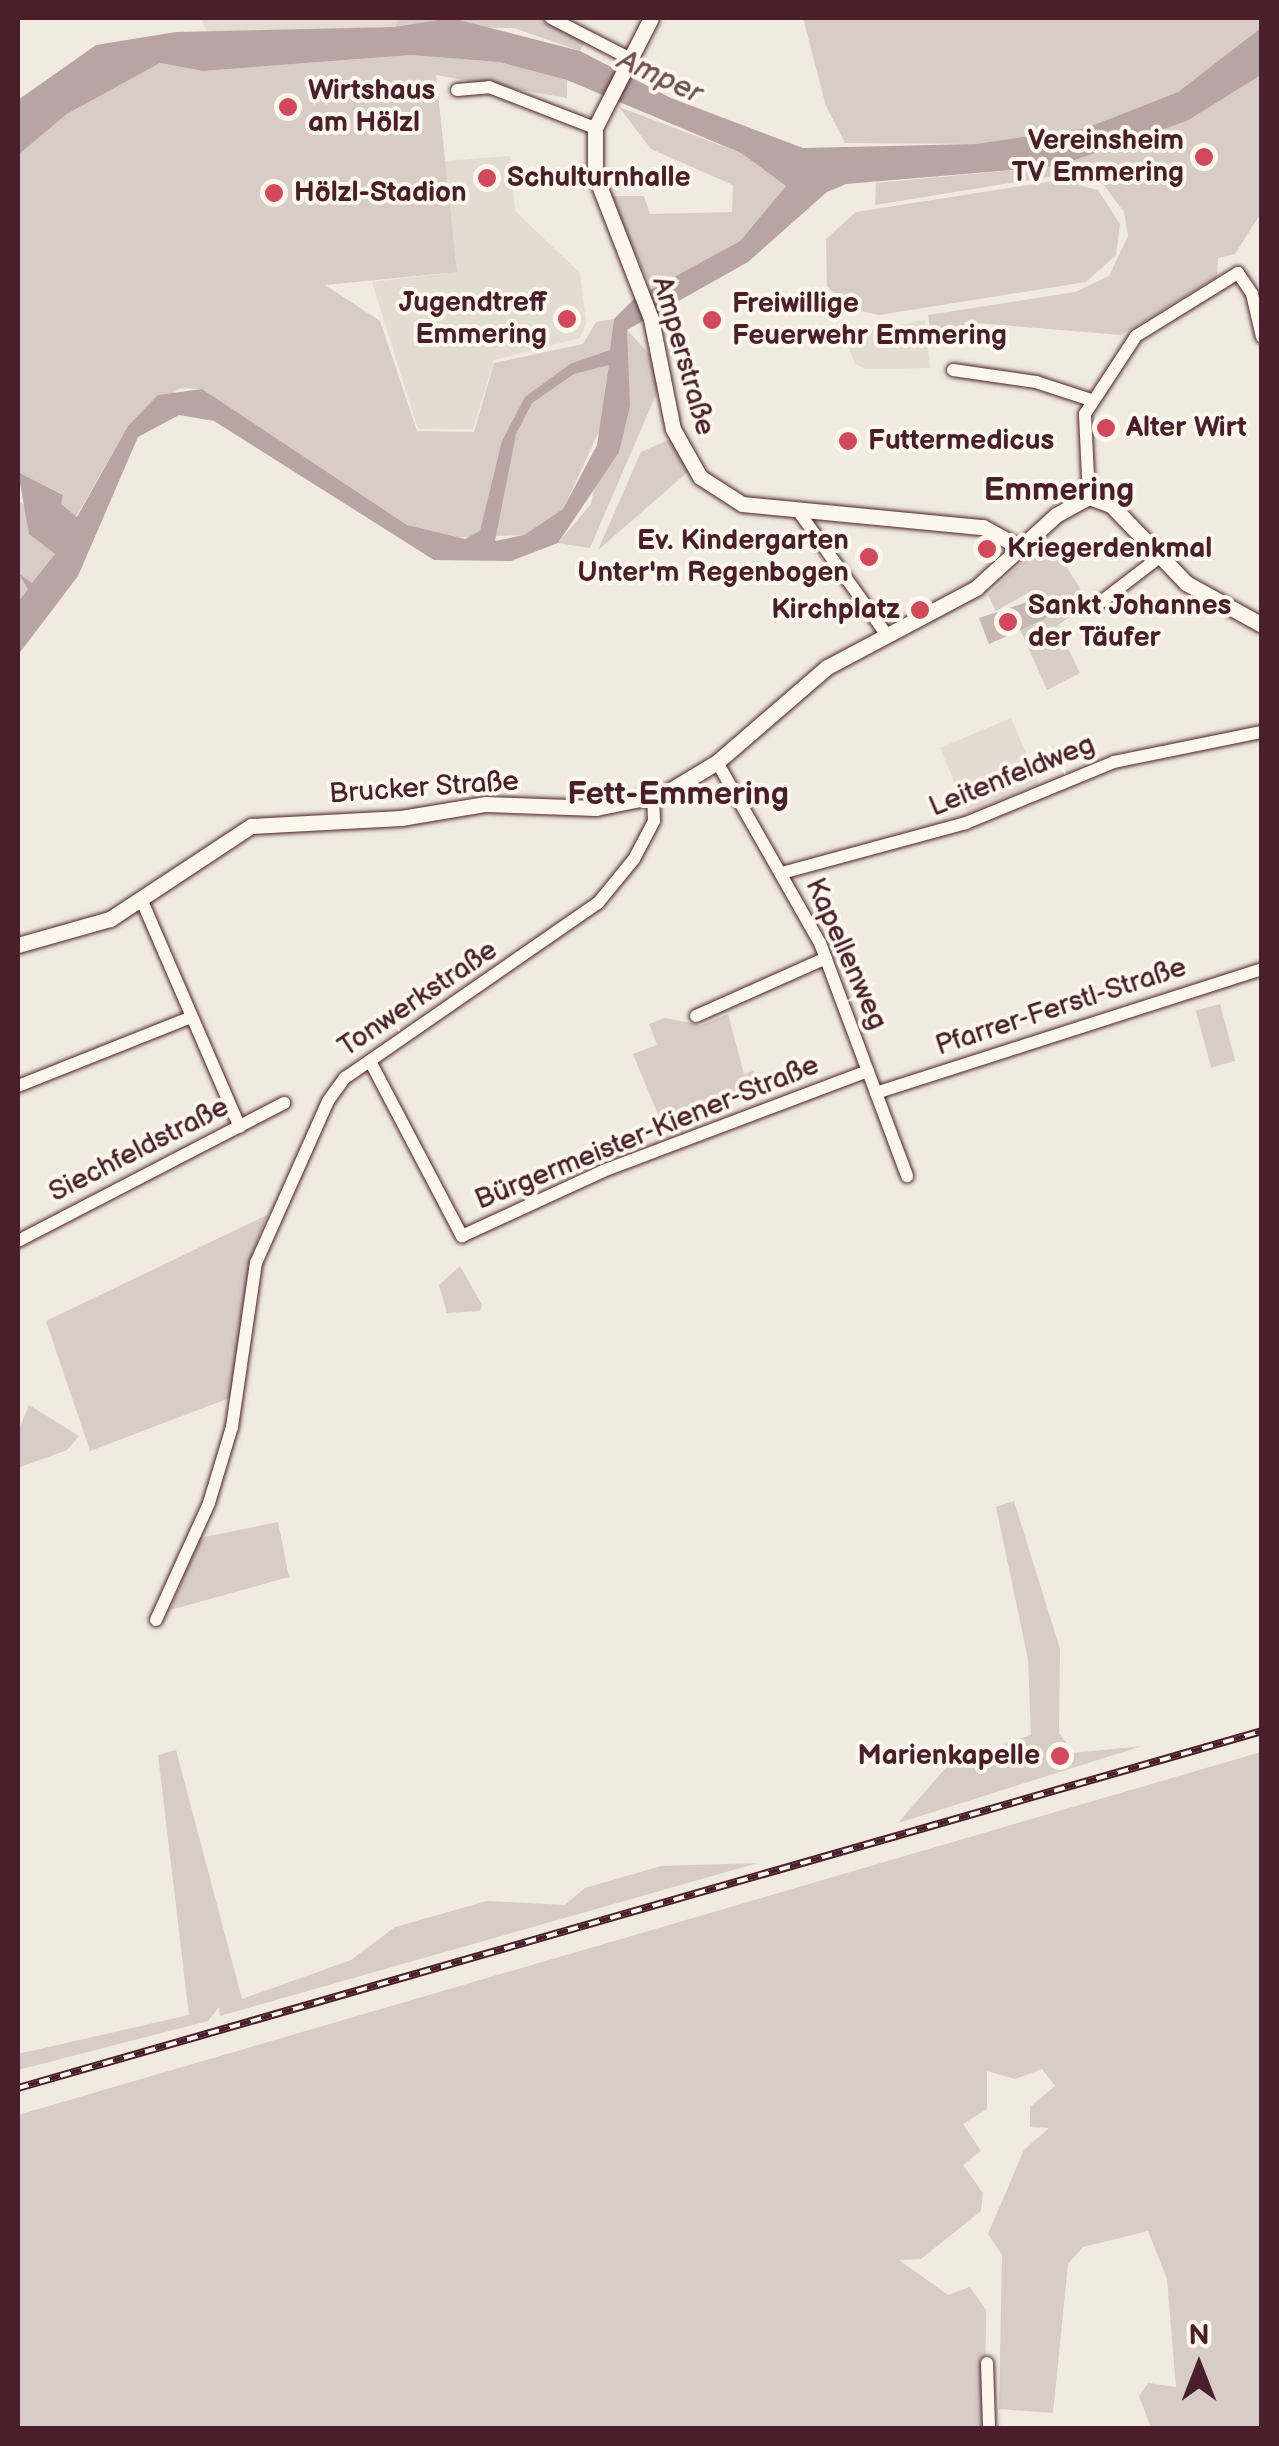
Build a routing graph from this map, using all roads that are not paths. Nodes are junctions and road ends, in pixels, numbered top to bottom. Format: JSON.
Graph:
{"nodes":[{"id":1,"x":551,"y":18,"type":"edge"},
{"id":2,"x":652,"y":18,"type":"edge"},
{"id":3,"x":624,"y":63,"type":"junction"},
{"id":4,"x":457,"y":90,"type":"dead end"},
{"id":5,"x":595,"y":128,"type":"junction"},
{"id":6,"x":1262,"y":337,"type":"edge"},
{"id":7,"x":953,"y":370,"type":"dead end"},
{"id":8,"x":1091,"y":400,"type":"junction"},
{"id":9,"x":1088,"y":497,"type":"junction"},
{"id":10,"x":799,"y":512,"type":"junction"},
{"id":11,"x":1021,"y":548,"type":"junction"},
{"id":12,"x":1157,"y":559,"type":"junction"},
{"id":13,"x":1097,"y":605,"type":"dead end"},
{"id":14,"x":1262,"y":624,"type":"edge"},
{"id":15,"x":886,"y":634,"type":"junction"},
{"id":16,"x":1262,"y":732,"type":"edge"},
{"id":17,"x":717,"y":762,"type":"junction"},
{"id":18,"x":652,"y":798,"type":"junction"},
{"id":19,"x":782,"y":873,"type":"junction"},
{"id":20,"x":142,"y":902,"type":"junction"},
{"id":21,"x":18,"y":945,"type":"edge"},
{"id":22,"x":826,"y":958,"type":"junction"},
{"id":23,"x":1262,"y":969,"type":"edge"},
{"id":24,"x":696,"y":1016,"type":"dead end"},
{"id":25,"x":191,"y":1017,"type":"junction"},
{"id":26,"x":370,"y":1061,"type":"junction"},
{"id":27,"x":868,"y":1071,"type":"junction"},
{"id":28,"x":18,"y":1086,"type":"edge"},
{"id":29,"x":876,"y":1093,"type":"junction"},
{"id":30,"x":284,"y":1103,"type":"dead end"},
{"id":31,"x":240,"y":1126,"type":"junction"},
{"id":32,"x":906,"y":1176,"type":"dead end"},
{"id":33,"x":18,"y":1241,"type":"edge"},
{"id":34,"x":156,"y":1620,"type":"dead end"},
{"id":35,"x":988,"y":2363,"type":"dead end"},
{"id":36,"x":989,"y":2428,"type":"edge"}],
"edges":[{"from":1,"to":3,"type":"street"},
{"from":2,"to":3,"type":"street","name":"Amperstraße"},
{"from":3,"to":5,"type":"street","name":"Amperstraße"},
{"from":4,"to":5,"type":"street"},
{"from":5,"to":10,"type":"street","name":"Amperstraße"},
{"from":6,"to":8,"type":"street"},
{"from":7,"to":8,"type":"street"},
{"from":8,"to":9,"type":"street"},
{"from":9,"to":11,"type":"street"},
{"from":9,"to":12,"type":"street"},
{"from":10,"to":11,"type":"street","name":"Amperstraße"},
{"from":10,"to":15,"type":"street"},
{"from":11,"to":15,"type":"street","name":"Brucker Straße"},
{"from":12,"to":13,"type":"street"},
{"from":12,"to":14,"type":"street"},
{"from":15,"to":17,"type":"street","name":"Brucker Straße"},
{"from":16,"to":19,"type":"street","name":"Leitenfeldweg"},
{"from":17,"to":18,"type":"street","name":"Brucker Straße"},
{"from":17,"to":19,"type":"street","name":"Kapellenweg"},
{"from":18,"to":20,"type":"street","name":"Brucker Straße"},
{"from":18,"to":26,"type":"street","name":"Tonwerkstraße"},
{"from":19,"to":22,"type":"street","name":"Kapellenweg"},
{"from":20,"to":21,"type":"street","name":"Brucker Straße"},
{"from":20,"to":25,"type":"street"},
{"from":22,"to":24,"type":"street"},
{"from":22,"to":27,"type":"street","name":"Kapellenweg"},
{"from":23,"to":29,"type":"street","name":"Pfarrer-Ferstl-Straße"},
{"from":25,"to":28,"type":"street"},
{"from":25,"to":31,"type":"street"},
{"from":26,"to":27,"type":"street","name":"Bürgermeister-Kiener-Straße"},
{"from":26,"to":34,"type":"street","name":"Tonwerkstraße"},
{"from":27,"to":29,"type":"street","name":"Kapellenweg"},
{"from":29,"to":32,"type":"street","name":"Kapellenweg"},
{"from":30,"to":31,"type":"street","name":"Siechfeldstraße"},
{"from":31,"to":33,"type":"street","name":"Siechfeldstraße"},
{"from":35,"to":36,"type":"street"}]}
